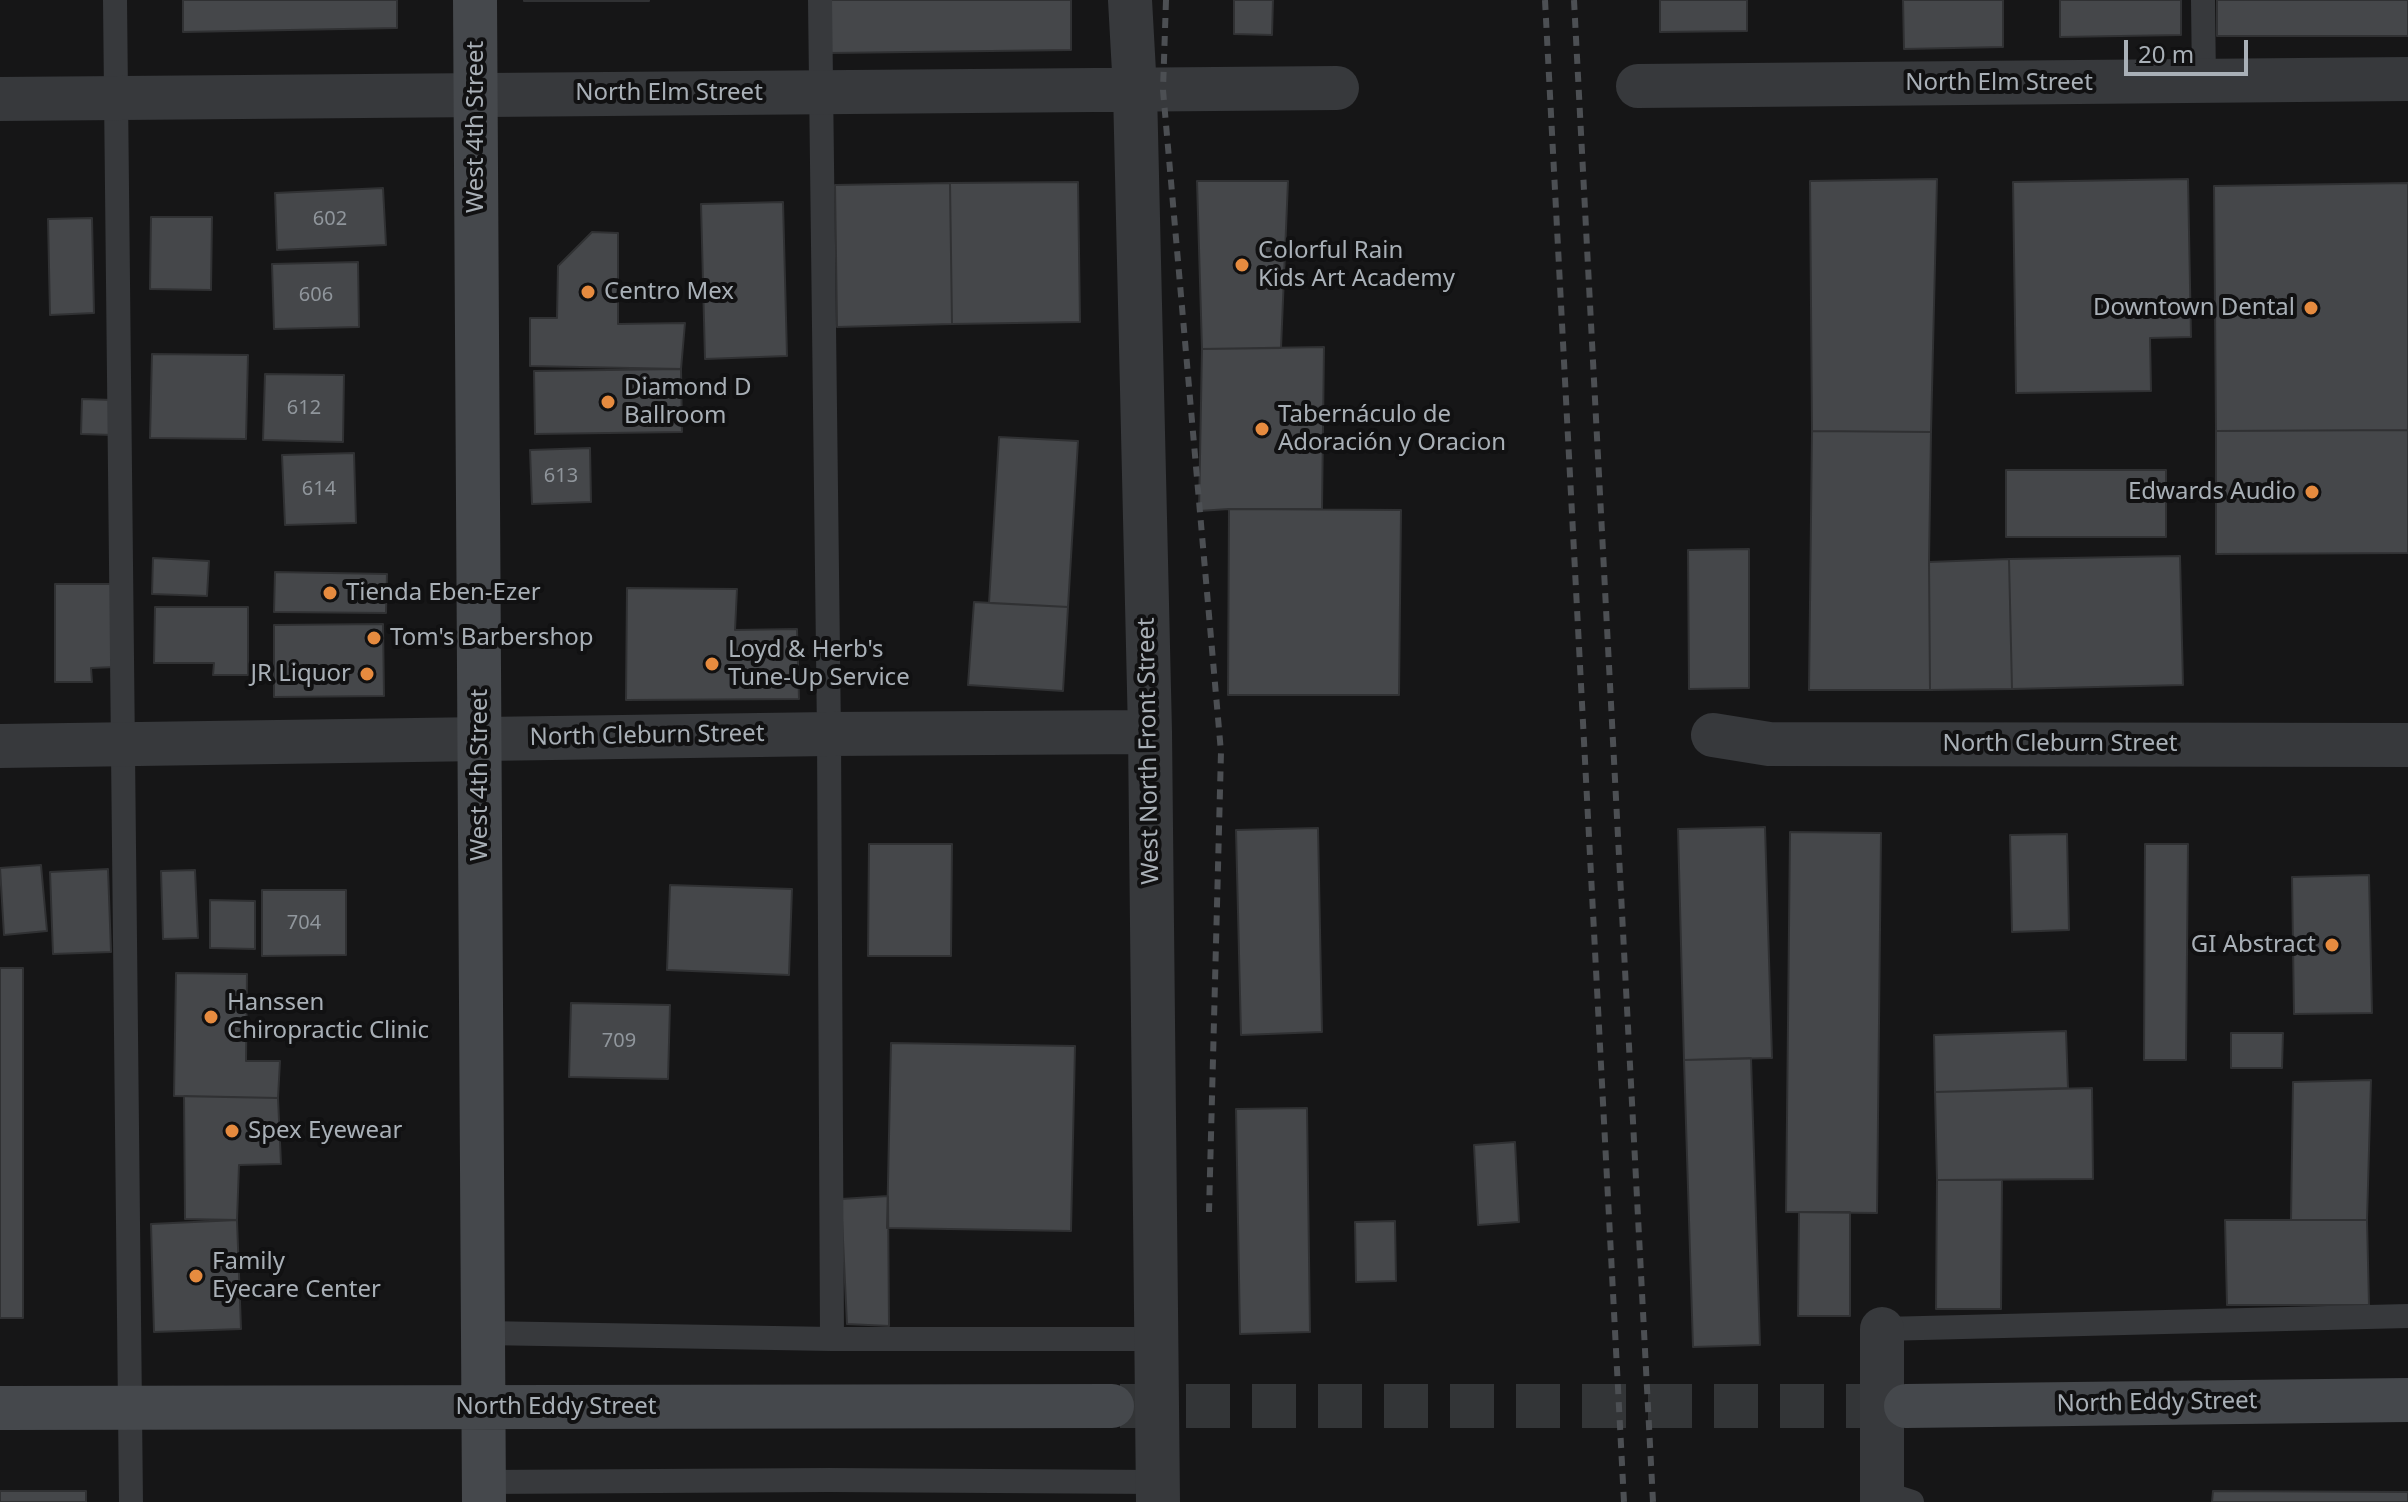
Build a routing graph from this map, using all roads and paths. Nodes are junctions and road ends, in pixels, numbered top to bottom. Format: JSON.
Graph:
{"nodes":[{"id":1,"x":115,"y":0,"type":"edge"},
{"id":2,"x":475,"y":0,"type":"edge"},
{"id":3,"x":820,"y":0,"type":"edge"},
{"id":4,"x":1130,"y":0,"type":"edge"},
{"id":5,"x":2203,"y":0,"type":"edge"},
{"id":6,"x":2408,"y":79,"type":"edge"},
{"id":7,"x":2204,"y":81,"type":"junction"},
{"id":8,"x":1638,"y":86,"type":"dead end"},
{"id":9,"x":1337,"y":88,"type":"dead end"},
{"id":10,"x":1135,"y":90,"type":"junction"},
{"id":11,"x":822,"y":92,"type":"junction"},
{"id":12,"x":476,"y":95,"type":"junction"},
{"id":13,"x":114,"y":98,"type":"junction"},
{"id":14,"x":0,"y":99,"type":"edge"},
{"id":15,"x":1150,"y":732,"type":"junction"},
{"id":16,"x":829,"y":734,"type":"junction"},
{"id":17,"x":1713,"y":735,"type":"dead end"},
{"id":18,"x":480,"y":739,"type":"junction"},
{"id":19,"x":122,"y":744,"type":"junction"},
{"id":20,"x":2408,"y":745,"type":"edge"},
{"id":21,"x":0,"y":746,"type":"edge"},
{"id":22,"x":2408,"y":1316,"type":"edge"},
{"id":23,"x":1882,"y":1329,"type":"joint"},
{"id":24,"x":484,"y":1333,"type":"junction"},
{"id":25,"x":832,"y":1339,"type":"junction"},
{"id":26,"x":1156,"y":1339,"type":"junction"},
{"id":27,"x":2408,"y":1400,"type":"edge"},
{"id":28,"x":1112,"y":1406,"type":"tunnel mouth"},
{"id":29,"x":1906,"y":1406,"type":"tunnel mouth"},
{"id":30,"x":130,"y":1407,"type":"junction"},
{"id":31,"x":483,"y":1407,"type":"junction"},
{"id":32,"x":0,"y":1408,"type":"edge"},
{"id":33,"x":828,"y":1491,"type":"edge"},
{"id":34,"x":484,"y":1492,"type":"edge"},
{"id":35,"x":1158,"y":1492,"type":"edge"},
{"id":36,"x":1892,"y":1499,"type":"edge"},
{"id":37,"x":131,"y":1502,"type":"edge"}],
"edges":[{"from":1,"to":13,"type":"lane"},
{"from":2,"to":12,"type":"main road","name":"West 4th Street"},
{"from":3,"to":11,"type":"lane"},
{"from":4,"to":10,"type":"street","name":"West North Front Street"},
{"from":5,"to":7,"type":"lane"},
{"from":6,"to":7,"type":"street","name":"North Elm Street"},
{"from":7,"to":8,"type":"street","name":"North Elm Street"},
{"from":9,"to":10,"type":"street","name":"North Elm Street"},
{"from":10,"to":11,"type":"street","name":"North Elm Street"},
{"from":10,"to":15,"type":"street","name":"West North Front Street"},
{"from":11,"to":12,"type":"street","name":"North Elm Street"},
{"from":11,"to":16,"type":"lane"},
{"from":12,"to":13,"type":"street","name":"North Elm Street"},
{"from":12,"to":18,"type":"main road","name":"West 4th Street"},
{"from":13,"to":14,"type":"street","name":"North Elm Street"},
{"from":13,"to":19,"type":"lane"},
{"from":15,"to":16,"type":"street","name":"North Cleburn Street"},
{"from":15,"to":26,"type":"street","name":"West North Front Street"},
{"from":16,"to":18,"type":"street","name":"North Cleburn Street"},
{"from":16,"to":25,"type":"lane"},
{"from":17,"to":20,"type":"street","name":"North Cleburn Street"},
{"from":18,"to":19,"type":"street","name":"North Cleburn Street"},
{"from":18,"to":24,"type":"main road","name":"West 4th Street"},
{"from":19,"to":21,"type":"street","name":"North Cleburn Street"},
{"from":19,"to":30,"type":"lane"},
{"from":22,"to":23,"type":"lane"},
{"from":23,"to":36,"type":"street"},
{"from":24,"to":25,"type":"lane"},
{"from":24,"to":31,"type":"main road","name":"West 4th Street"},
{"from":25,"to":26,"type":"lane"},
{"from":26,"to":35,"type":"street","name":"West North Front Street"},
{"from":27,"to":29,"type":"main road","name":"North Eddy Street"},
{"from":28,"to":31,"type":"main road","name":"North Eddy Street"},
{"from":30,"to":31,"type":"main road","name":"North Eddy Street"},
{"from":30,"to":32,"type":"main road","name":"North Eddy Street"},
{"from":30,"to":37,"type":"lane"},
{"from":31,"to":34,"type":"main road","name":"West 4th Street"},
{"from":33,"to":34,"type":"lane"},
{"from":33,"to":35,"type":"lane"}]}
